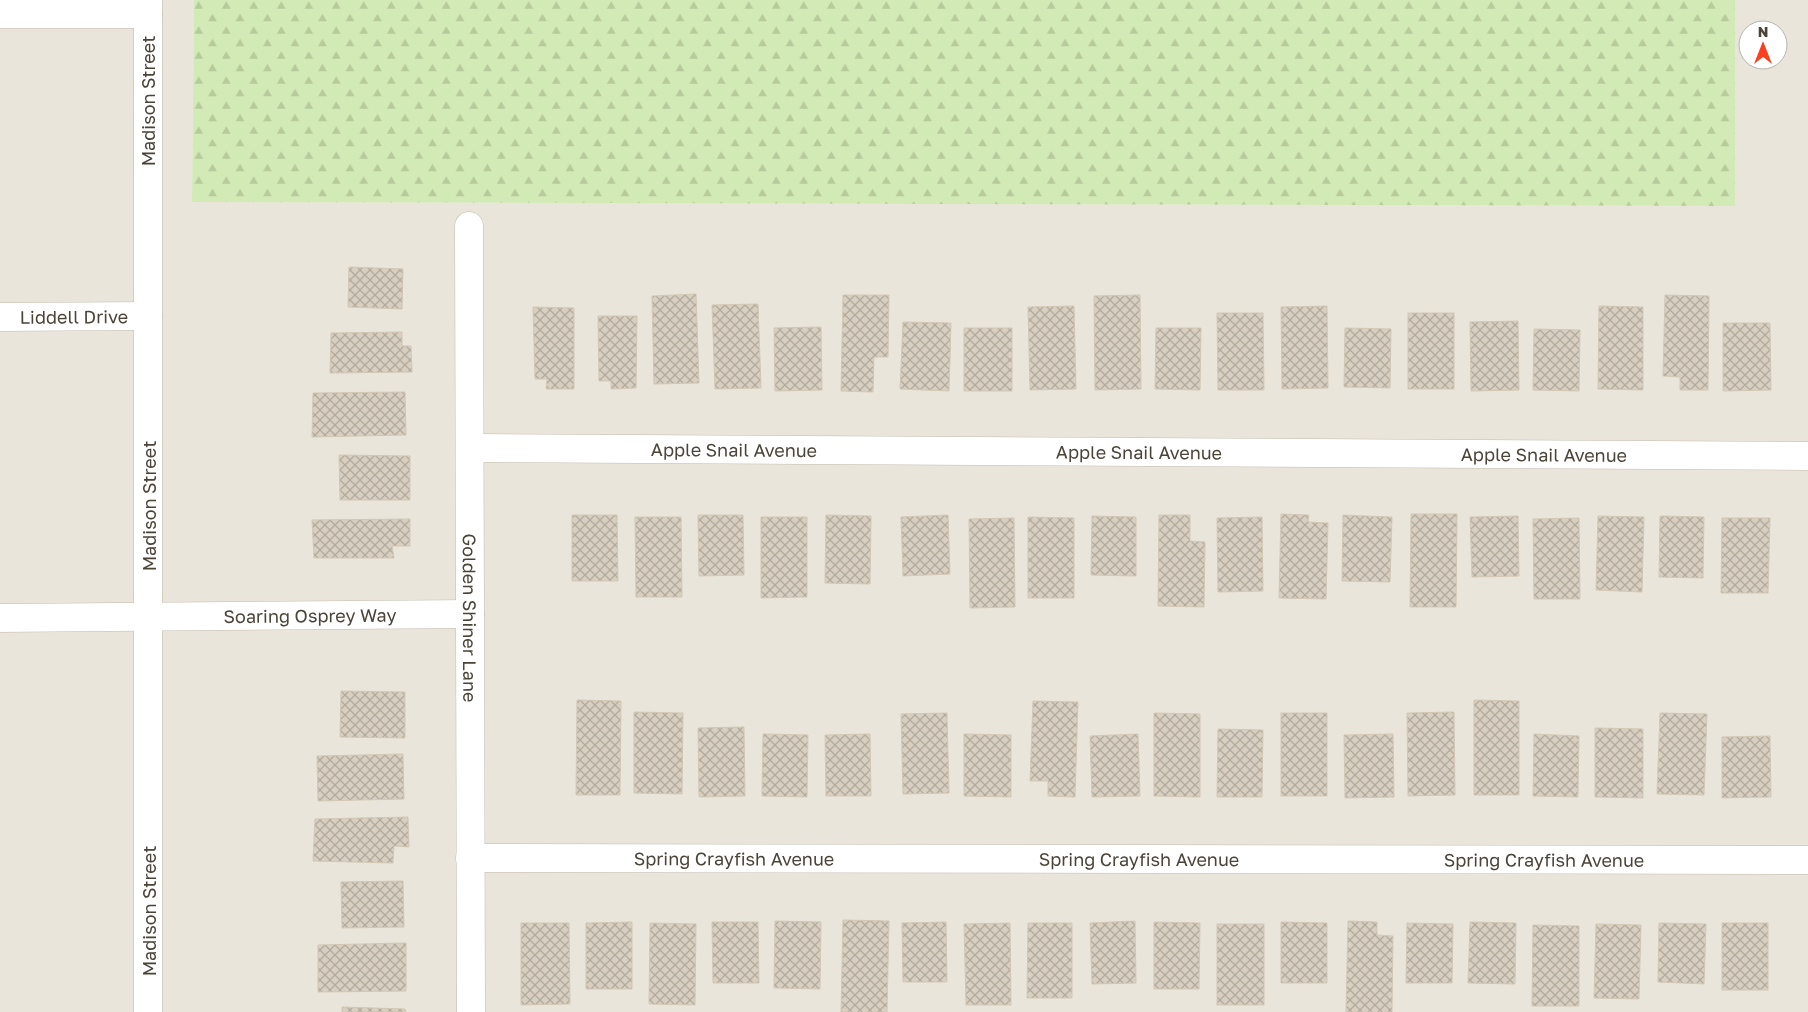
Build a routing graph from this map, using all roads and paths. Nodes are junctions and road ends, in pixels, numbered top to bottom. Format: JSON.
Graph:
{"nodes":[{"id":1,"x":148,"y":7,"type":"edge"},
{"id":2,"x":0,"y":14,"type":"edge"},
{"id":3,"x":469,"y":226,"type":"dead end"},
{"id":4,"x":148,"y":316,"type":"junction"},
{"id":5,"x":0,"y":317,"type":"edge"},
{"id":6,"x":470,"y":448,"type":"junction"},
{"id":7,"x":1808,"y":456,"type":"edge"},
{"id":8,"x":470,"y":614,"type":"junction"},
{"id":9,"x":149,"y":617,"type":"junction"},
{"id":10,"x":0,"y":618,"type":"edge"},
{"id":11,"x":470,"y":858,"type":"junction"},
{"id":12,"x":1808,"y":860,"type":"edge"},
{"id":13,"x":148,"y":1012,"type":"edge"},
{"id":14,"x":471,"y":1012,"type":"edge"}],
"edges":[{"from":1,"to":2,"type":"street"},
{"from":1,"to":4,"type":"street","name":"Madison Street"},
{"from":3,"to":6,"type":"street","name":"Golden Shiner Lane"},
{"from":4,"to":5,"type":"street","name":"Liddell Drive"},
{"from":4,"to":9,"type":"street","name":"Madison Street"},
{"from":6,"to":7,"type":"street","name":"Apple Snail Avenue"},
{"from":6,"to":8,"type":"street","name":"Golden Shiner Lane"},
{"from":8,"to":9,"type":"street","name":"Soaring Osprey Way"},
{"from":8,"to":11,"type":"street","name":"Golden Shiner Lane"},
{"from":9,"to":10,"type":"street","name":"Soaring Osprey Way"},
{"from":9,"to":13,"type":"street","name":"Madison Street"},
{"from":11,"to":12,"type":"street","name":"Spring Crayfish Avenue"},
{"from":11,"to":14,"type":"street","name":"Golden Shiner Lane"}]}
